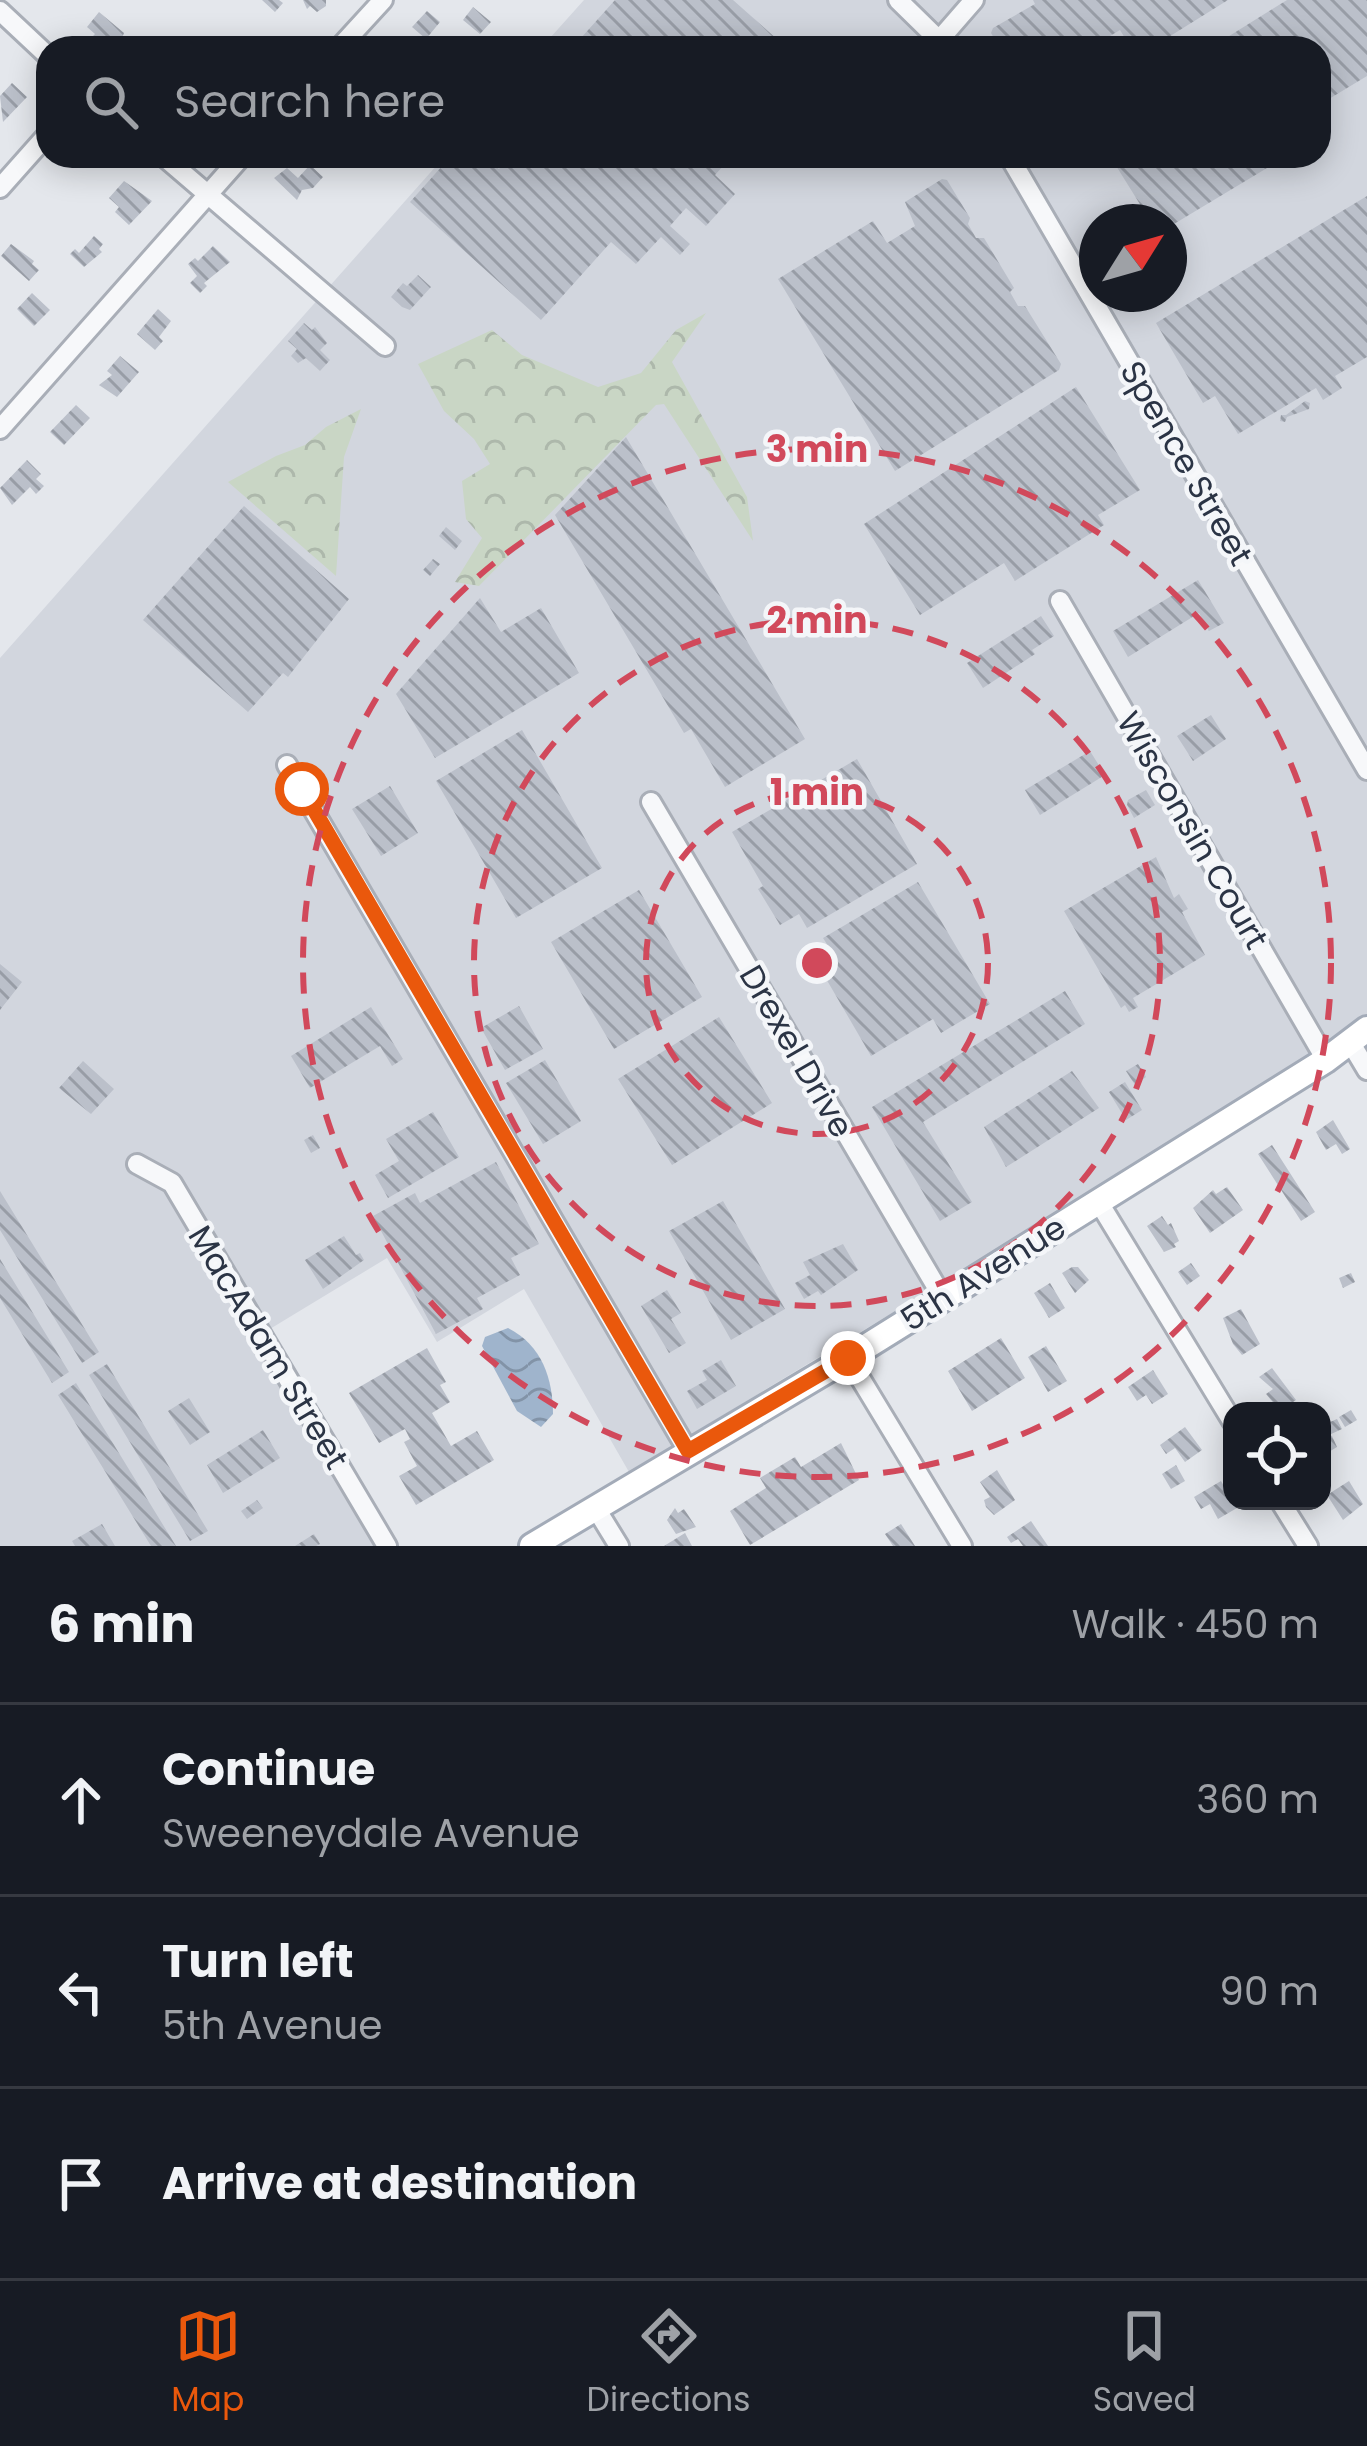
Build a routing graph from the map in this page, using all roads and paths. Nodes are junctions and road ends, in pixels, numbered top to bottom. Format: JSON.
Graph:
{"nodes":[{"id":1,"x":383,"y":0,"type":"edge"},
{"id":2,"x":898,"y":0,"type":"edge"},
{"id":3,"x":974,"y":0,"type":"edge"},
{"id":4,"x":0,"y":11,"type":"edge"},
{"id":5,"x":350,"y":36,"type":"edge"},
{"id":6,"x":937,"y":36,"type":"edge"},
{"id":7,"x":949,"y":36,"type":"edge"},
{"id":8,"x":36,"y":45,"type":"edge"},
{"id":9,"x":36,"y":148,"type":"edge"},
{"id":10,"x":177,"y":168,"type":"edge"},
{"id":11,"x":231,"y":168,"type":"edge"},
{"id":12,"x":1016,"y":168,"type":"edge"},
{"id":13,"x":0,"y":188,"type":"edge"},
{"id":14,"x":207,"y":194,"type":"junction"},
{"id":15,"x":386,"y":346,"type":"dead end"},
{"id":16,"x":0,"y":429,"type":"edge"},
{"id":17,"x":1060,"y":601,"type":"dead end"},
{"id":18,"x":287,"y":765,"type":"dead end"},
{"id":19,"x":1367,"y":770,"type":"edge"},
{"id":20,"x":652,"y":802,"type":"dead end"},
{"id":21,"x":1358,"y":1035,"type":"edge"},
{"id":22,"x":1326,"y":1060,"type":"junction"},
{"id":23,"x":1367,"y":1070,"type":"edge"},
{"id":24,"x":136,"y":1163,"type":"dead end"},
{"id":25,"x":1098,"y":1201,"type":"junction"},
{"id":26,"x":943,"y":1298,"type":"junction"},
{"id":27,"x":848,"y":1358,"type":"junction"},
{"id":28,"x":1223,"y":1406,"type":"edge"},
{"id":29,"x":688,"y":1451,"type":"junction"},
{"id":30,"x":596,"y":1508,"type":"junction"},
{"id":31,"x":1286,"y":1510,"type":"edge"},
{"id":32,"x":387,"y":1546,"type":"edge"},
{"id":33,"x":532,"y":1546,"type":"edge"},
{"id":34,"x":619,"y":1546,"type":"edge"},
{"id":35,"x":962,"y":1546,"type":"edge"},
{"id":36,"x":1308,"y":1546,"type":"edge"}],
"edges":[{"from":1,"to":5,"type":"street"},
{"from":2,"to":6,"type":"street"},
{"from":3,"to":7,"type":"street"},
{"from":4,"to":8,"type":"street"},
{"from":9,"to":13,"type":"street"},
{"from":10,"to":14,"type":"street"},
{"from":11,"to":14,"type":"street"},
{"from":12,"to":19,"type":"street","name":"Spence Street"},
{"from":14,"to":15,"type":"street"},
{"from":14,"to":16,"type":"street"},
{"from":17,"to":22,"type":"street","name":"Wisconsin Court"},
{"from":18,"to":29,"type":"street"},
{"from":20,"to":26,"type":"street","name":"Drexel Drive"},
{"from":21,"to":22,"type":"main road","name":"5th Avenue"},
{"from":21,"to":23,"type":"street"},
{"from":22,"to":25,"type":"main road","name":"5th Avenue"},
{"from":24,"to":32,"type":"street","name":"MacAdam Street"},
{"from":25,"to":26,"type":"main road","name":"5th Avenue"},
{"from":25,"to":28,"type":"street"},
{"from":26,"to":27,"type":"main road","name":"5th Avenue"},
{"from":27,"to":29,"type":"main road","name":"5th Avenue"},
{"from":27,"to":35,"type":"street"},
{"from":29,"to":30,"type":"main road","name":"5th Avenue"},
{"from":30,"to":33,"type":"main road","name":"5th Avenue"},
{"from":30,"to":34,"type":"street"},
{"from":31,"to":36,"type":"street"}]}
